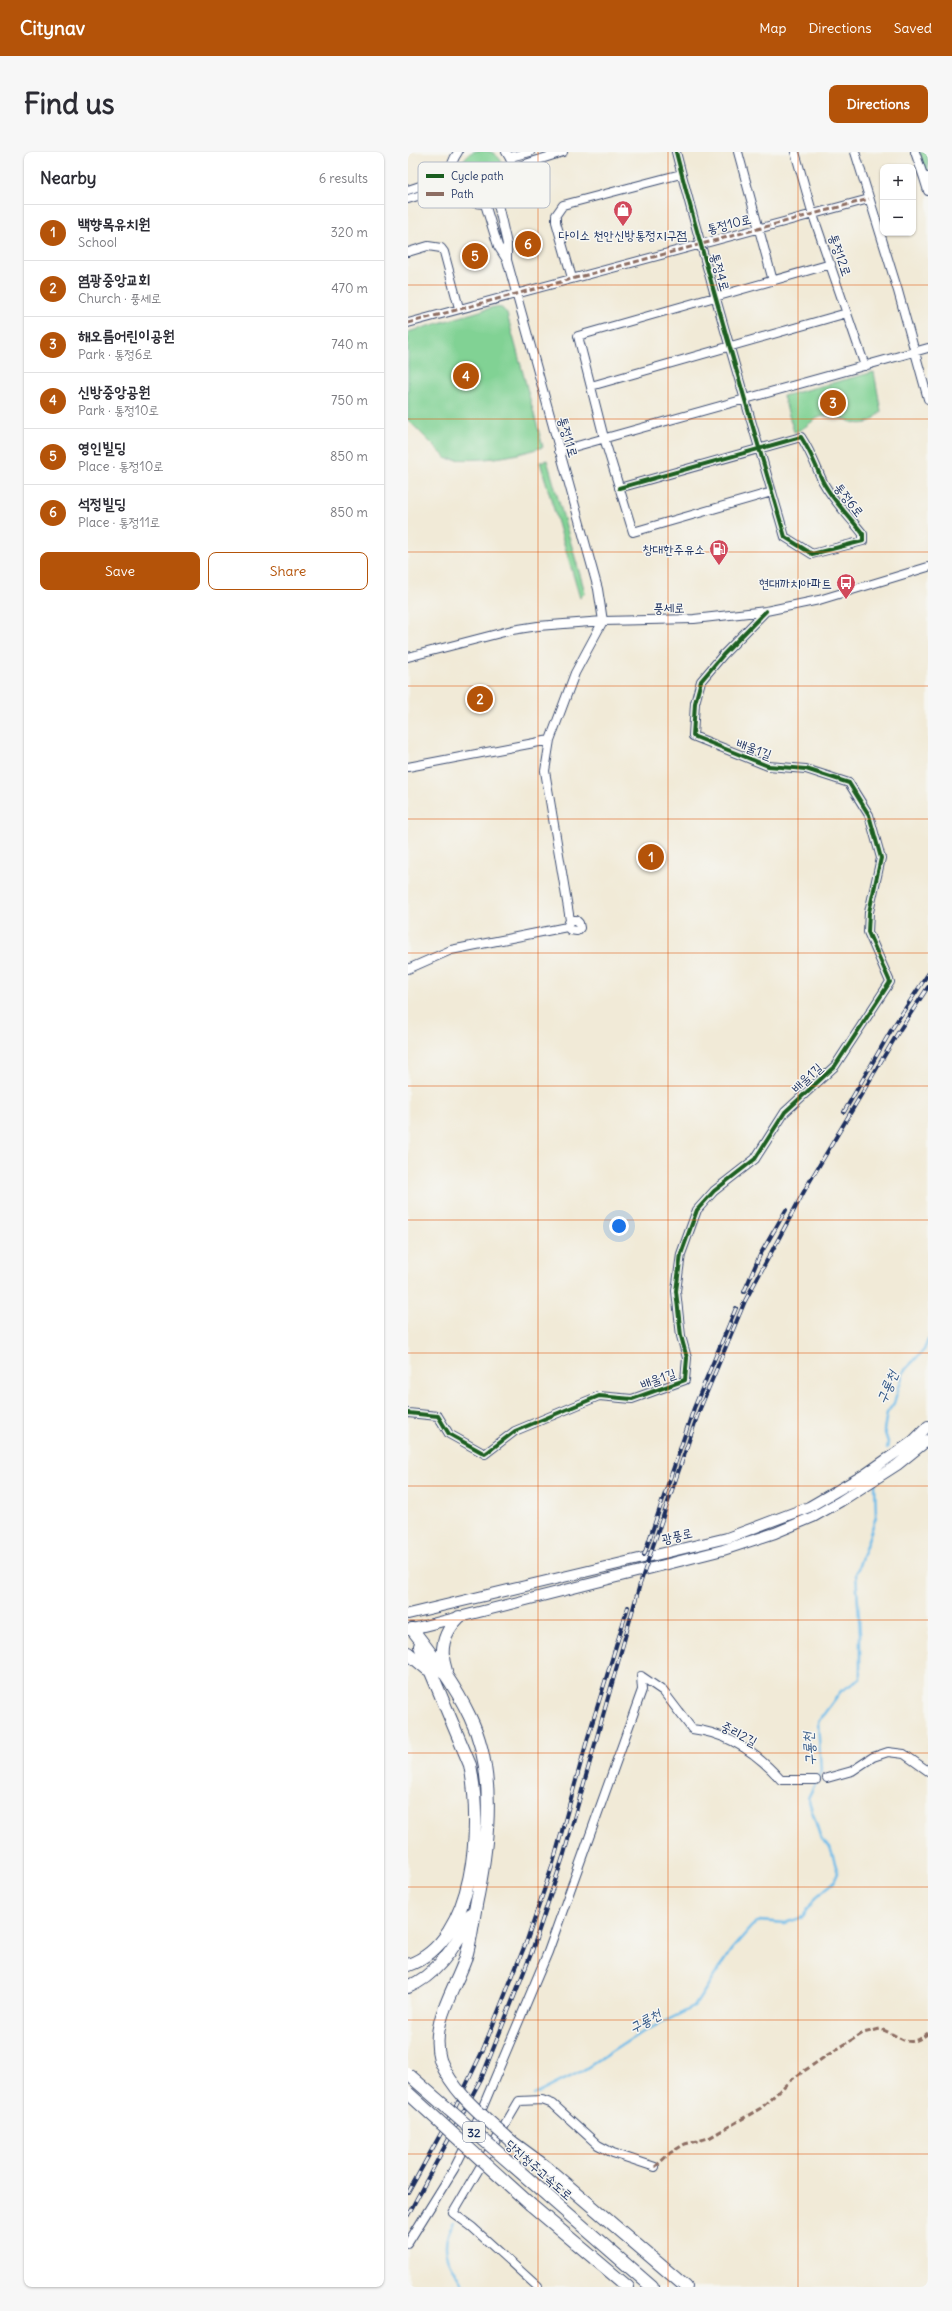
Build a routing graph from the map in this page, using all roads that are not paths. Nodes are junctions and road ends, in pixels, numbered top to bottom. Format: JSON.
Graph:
{"nodes":[{"id":1,"x":458,"y":152,"type":"edge"},
{"id":2,"x":530,"y":152,"type":"edge"},
{"id":3,"x":563,"y":152,"type":"edge"},
{"id":4,"x":676,"y":152,"type":"edge"},
{"id":5,"x":738,"y":152,"type":"edge"},
{"id":6,"x":795,"y":152,"type":"edge"},
{"id":7,"x":855,"y":152,"type":"edge"},
{"id":8,"x":915,"y":152,"type":"edge"},
{"id":9,"x":508,"y":154,"type":"edge"},
{"id":10,"x":452,"y":162,"type":"edge"},
{"id":11,"x":532,"y":162,"type":"edge"},
{"id":12,"x":681,"y":174,"type":"junction"},
{"id":13,"x":926,"y":178,"type":"edge"},
{"id":14,"x":418,"y":187,"type":"edge"},
{"id":15,"x":408,"y":190,"type":"edge"},
{"id":16,"x":928,"y":191,"type":"edge"},
{"id":17,"x":418,"y":196,"type":"edge"},
{"id":18,"x":408,"y":199,"type":"edge"},
{"id":19,"x":869,"y":199,"type":"junction"},
{"id":20,"x":486,"y":208,"type":"edge"},
{"id":21,"x":499,"y":208,"type":"edge"},
{"id":22,"x":813,"y":215,"type":"junction"},
{"id":23,"x":759,"y":229,"type":"junction"},
{"id":24,"x":701,"y":243,"type":"junction"},
{"id":25,"x":408,"y":252,"type":"edge"},
{"id":26,"x":507,"y":260,"type":"junction"},
{"id":27,"x":831,"y":264,"type":"junction"},
{"id":28,"x":572,"y":278,"type":"junction"},
{"id":29,"x":773,"y":281,"type":"junction"},
{"id":30,"x":516,"y":294,"type":"junction"},
{"id":31,"x":716,"y":297,"type":"junction"},
{"id":32,"x":459,"y":308,"type":"junction"},
{"id":33,"x":847,"y":313,"type":"junction"},
{"id":34,"x":408,"y":323,"type":"edge"},
{"id":35,"x":731,"y":348,"type":"junction"},
{"id":36,"x":928,"y":348,"type":"edge"},
{"id":37,"x":914,"y":352,"type":"junction"},
{"id":38,"x":864,"y":366,"type":"junction"},
{"id":39,"x":591,"y":386,"type":"junction"},
{"id":40,"x":745,"y":398,"type":"junction"},
{"id":41,"x":928,"y":399,"type":"edge"},
{"id":42,"x":604,"y":438,"type":"junction"},
{"id":43,"x":759,"y":447,"type":"junction"},
{"id":44,"x":559,"y":451,"type":"junction"},
{"id":45,"x":619,"y":488,"type":"junction"},
{"id":46,"x":772,"y":492,"type":"junction"},
{"id":47,"x":928,"y":568,"type":"edge"},
{"id":48,"x":766,"y":611,"type":"junction"},
{"id":49,"x":603,"y":621,"type":"junction"},
{"id":50,"x":408,"y":657,"type":"edge"},
{"id":51,"x":550,"y":740,"type":"junction"},
{"id":52,"x":408,"y":767,"type":"edge"},
{"id":53,"x":408,"y":969,"type":"edge"},
{"id":54,"x":408,"y":1413,"type":"edge"},
{"id":55,"x":928,"y":1426,"type":"edge"},
{"id":56,"x":928,"y":1440,"type":"edge"},
{"id":57,"x":408,"y":1614,"type":"edge"},
{"id":58,"x":459,"y":1617,"type":"junction"},
{"id":59,"x":409,"y":1626,"type":"edge"},
{"id":60,"x":408,"y":1653,"type":"edge"},
{"id":61,"x":432,"y":1673,"type":"junction"},
{"id":62,"x":453,"y":1687,"type":"junction"},
{"id":63,"x":928,"y":1772,"type":"edge"},
{"id":64,"x":827,"y":1778,"type":"dead end"},
{"id":65,"x":816,"y":1780,"type":"dead end"},
{"id":66,"x":477,"y":1897,"type":"junction"},
{"id":67,"x":408,"y":1965,"type":"edge"},
{"id":68,"x":408,"y":1987,"type":"edge"},
{"id":69,"x":408,"y":2074,"type":"edge"},
{"id":70,"x":408,"y":2093,"type":"edge"},
{"id":71,"x":408,"y":2098,"type":"edge"},
{"id":72,"x":470,"y":2149,"type":"junction"},
{"id":73,"x":655,"y":2167,"type":"dead end"},
{"id":74,"x":544,"y":2170,"type":"junction"},
{"id":75,"x":408,"y":2243,"type":"edge"},
{"id":76,"x":536,"y":2287,"type":"edge"},
{"id":77,"x":628,"y":2287,"type":"edge"},
{"id":78,"x":652,"y":2287,"type":"edge"},
{"id":79,"x":673,"y":2287,"type":"edge"},
{"id":80,"x":686,"y":2287,"type":"edge"}],
"edges":[{"from":1,"to":10,"type":"street"},
{"from":2,"to":9,"type":"street"},
{"from":3,"to":11,"type":"street"},
{"from":4,"to":12,"type":"street","name":"통정4로"},
{"from":5,"to":23,"type":"street"},
{"from":6,"to":22,"type":"street","name":"통정12로"},
{"from":7,"to":19,"type":"street"},
{"from":8,"to":13,"type":"street"},
{"from":12,"to":24,"type":"street","name":"통정4로"},
{"from":12,"to":28,"type":"street"},
{"from":13,"to":16,"type":"street"},
{"from":14,"to":15,"type":"street"},
{"from":17,"to":18,"type":"street"},
{"from":19,"to":22,"type":"street","name":"통정10로"},
{"from":19,"to":37,"type":"street"},
{"from":20,"to":26,"type":"street"},
{"from":21,"to":26,"type":"street"},
{"from":22,"to":23,"type":"street","name":"통정10로"},
{"from":22,"to":27,"type":"street","name":"통정12로"},
{"from":23,"to":24,"type":"street","name":"통정10로"},
{"from":23,"to":29,"type":"street"},
{"from":24,"to":28,"type":"street","name":"통정10로"},
{"from":24,"to":31,"type":"street","name":"통정4로"},
{"from":25,"to":32,"type":"street"},
{"from":26,"to":30,"type":"street","name":"통정11로"},
{"from":27,"to":29,"type":"street","name":"통정4로"},
{"from":27,"to":33,"type":"street","name":"통정12로"},
{"from":28,"to":30,"type":"street","name":"통정10로"},
{"from":29,"to":31,"type":"street","name":"통정4로"},
{"from":30,"to":32,"type":"street","name":"통정10로"},
{"from":30,"to":44,"type":"street","name":"통정11로"},
{"from":31,"to":35,"type":"street","name":"통정4로"},
{"from":31,"to":39,"type":"street"},
{"from":32,"to":34,"type":"street","name":"통정10로"},
{"from":33,"to":35,"type":"street"},
{"from":33,"to":38,"type":"street","name":"통정12로"},
{"from":35,"to":39,"type":"street"},
{"from":35,"to":40,"type":"street","name":"통정4로"},
{"from":36,"to":37,"type":"street"},
{"from":37,"to":38,"type":"street"},
{"from":37,"to":41,"type":"street"},
{"from":38,"to":40,"type":"street"},
{"from":39,"to":42,"type":"street"},
{"from":40,"to":42,"type":"street"},
{"from":40,"to":43,"type":"street","name":"통정6로"},
{"from":42,"to":44,"type":"street"},
{"from":42,"to":45,"type":"street"},
{"from":43,"to":45,"type":"street","name":"통정6로"},
{"from":43,"to":46,"type":"street","name":"통정6로"},
{"from":43,"to":46,"type":"street","name":"통정6로"},
{"from":44,"to":49,"type":"street","name":"통정11로"},
{"from":45,"to":46,"type":"street"},
{"from":47,"to":48,"type":"street","name":"풍세로"},
{"from":48,"to":49,"type":"street","name":"풍세로"},
{"from":48,"to":54,"type":"street","name":"배울1길"},
{"from":49,"to":50,"type":"street","name":"풍세로"},
{"from":49,"to":51,"type":"street"},
{"from":51,"to":52,"type":"street"},
{"from":51,"to":53,"type":"street"},
{"from":55,"to":57,"type":"main road","name":"광풍로"},
{"from":56,"to":58,"type":"main road","name":"광풍로"},
{"from":58,"to":59,"type":"main road","name":"광풍로"},
{"from":58,"to":62,"type":"highway"},
{"from":59,"to":61,"type":"highway"},
{"from":59,"to":62,"type":"highway"},
{"from":60,"to":61,"type":"highway"},
{"from":61,"to":67,"type":"highway"},
{"from":62,"to":66,"type":"highway"},
{"from":63,"to":64,"type":"street"},
{"from":65,"to":75,"type":"street","name":"중리2길"},
{"from":66,"to":68,"type":"highway"},
{"from":66,"to":74,"type":"highway","bridge":true},
{"from":69,"to":78,"type":"highway","name":"당진청주고속도로","number":"32","bridge":true},
{"from":70,"to":72,"type":"highway","number":"32","bridge":true},
{"from":71,"to":72,"type":"highway","bridge":true},
{"from":72,"to":77,"type":"highway","number":"32","bridge":true},
{"from":73,"to":76,"type":"street"},
{"from":74,"to":79,"type":"highway"},
{"from":74,"to":80,"type":"highway"}]}
